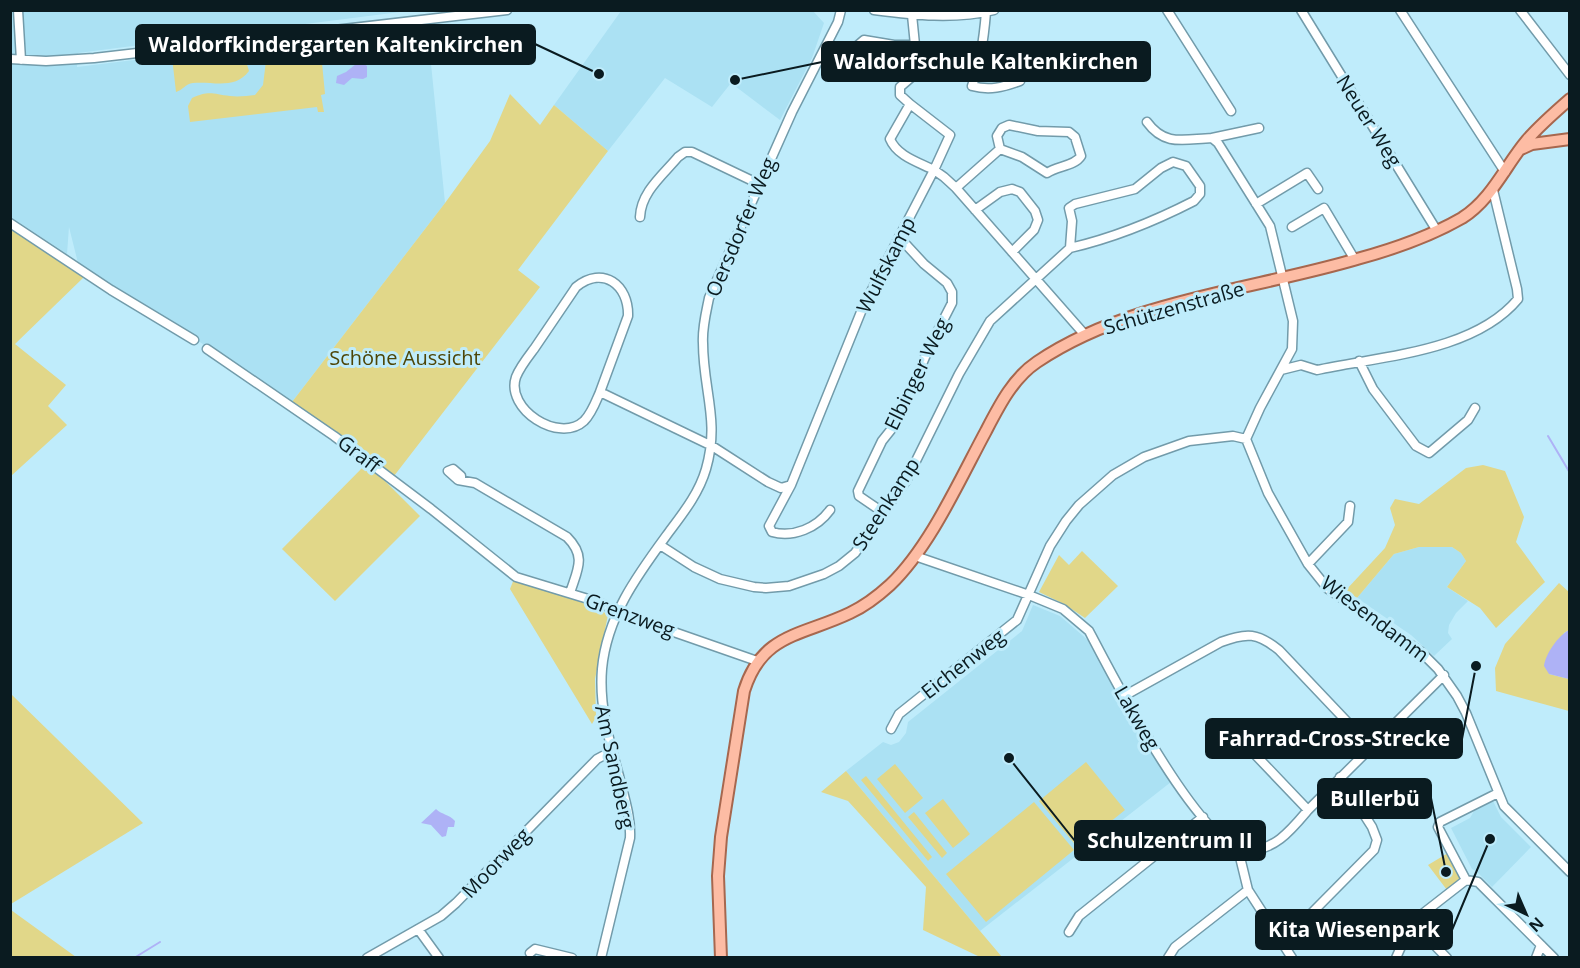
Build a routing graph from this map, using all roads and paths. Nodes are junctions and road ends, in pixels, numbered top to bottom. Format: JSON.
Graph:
{"nodes":[{"id":1,"x":18,"y":10,"type":"edge"},
{"id":2,"x":413,"y":10,"type":"edge"},
{"id":3,"x":507,"y":10,"type":"edge"},
{"id":4,"x":841,"y":10,"type":"edge"},
{"id":5,"x":874,"y":10,"type":"edge"},
{"id":6,"x":1167,"y":10,"type":"edge"},
{"id":7,"x":1301,"y":10,"type":"edge"},
{"id":8,"x":1400,"y":10,"type":"edge"},
{"id":9,"x":1520,"y":10,"type":"edge"},
{"id":10,"x":990,"y":11,"type":"edge"},
{"id":11,"x":912,"y":15,"type":"junction"},
{"id":12,"x":415,"y":20,"type":"junction"},
{"id":13,"x":915,"y":45,"type":"junction"},
{"id":14,"x":857,"y":46,"type":"dead end"},
{"id":15,"x":10,"y":59,"type":"edge"},
{"id":16,"x":21,"y":60,"type":"junction"},
{"id":17,"x":979,"y":60,"type":"junction"},
{"id":18,"x":922,"y":68,"type":"dead end"},
{"id":19,"x":1569,"y":75,"type":"edge"},
{"id":20,"x":1020,"y":81,"type":"dead end"},
{"id":21,"x":1569,"y":99,"type":"edge"},
{"id":22,"x":910,"y":104,"type":"junction"},
{"id":23,"x":1231,"y":111,"type":"dead end"},
{"id":24,"x":1147,"y":122,"type":"dead end"},
{"id":25,"x":1259,"y":128,"type":"dead end"},
{"id":26,"x":1536,"y":131,"type":"junction"},
{"id":27,"x":1212,"y":138,"type":"junction"},
{"id":28,"x":1569,"y":139,"type":"edge"},
{"id":29,"x":1542,"y":142,"type":"junction"},
{"id":30,"x":1000,"y":148,"type":"junction"},
{"id":31,"x":1518,"y":151,"type":"junction"},
{"id":32,"x":934,"y":170,"type":"junction"},
{"id":33,"x":1505,"y":172,"type":"junction"},
{"id":34,"x":759,"y":184,"type":"junction"},
{"id":35,"x":956,"y":188,"type":"junction"},
{"id":36,"x":1318,"y":189,"type":"dead end"},
{"id":37,"x":1493,"y":190,"type":"junction"},
{"id":38,"x":1256,"y":204,"type":"junction"},
{"id":39,"x":975,"y":210,"type":"junction"},
{"id":40,"x":640,"y":217,"type":"dead end"},
{"id":41,"x":10,"y":223,"type":"edge"},
{"id":42,"x":1292,"y":227,"type":"dead end"},
{"id":43,"x":1437,"y":231,"type":"junction"},
{"id":44,"x":899,"y":237,"type":"junction"},
{"id":45,"x":1070,"y":248,"type":"junction"},
{"id":46,"x":1012,"y":252,"type":"junction"},
{"id":47,"x":1355,"y":260,"type":"junction"},
{"id":48,"x":1035,"y":278,"type":"junction"},
{"id":49,"x":1283,"y":279,"type":"junction"},
{"id":50,"x":1085,"y":335,"type":"junction"},
{"id":51,"x":194,"y":340,"type":"dead end"},
{"id":52,"x":207,"y":349,"type":"dead end"},
{"id":53,"x":1292,"y":349,"type":"junction"},
{"id":54,"x":1359,"y":361,"type":"junction"},
{"id":55,"x":1300,"y":365,"type":"junction"},
{"id":56,"x":1281,"y":370,"type":"junction"},
{"id":57,"x":600,"y":392,"type":"junction"},
{"id":58,"x":1475,"y":408,"type":"dead end"},
{"id":59,"x":1246,"y":439,"type":"junction"},
{"id":60,"x":712,"y":446,"type":"junction"},
{"id":61,"x":461,"y":479,"type":"dead end"},
{"id":62,"x":791,"y":485,"type":"junction"},
{"id":63,"x":1350,"y":506,"type":"dead end"},
{"id":64,"x":830,"y":510,"type":"dead end"},
{"id":65,"x":884,"y":513,"type":"junction"},
{"id":66,"x":660,"y":544,"type":"junction"},
{"id":67,"x":915,"y":556,"type":"junction"},
{"id":68,"x":1308,"y":564,"type":"junction"},
{"id":69,"x":504,"y":569,"type":"joint"},
{"id":70,"x":570,"y":593,"type":"junction"},
{"id":71,"x":1029,"y":595,"type":"junction"},
{"id":72,"x":617,"y":611,"type":"junction"},
{"id":73,"x":757,"y":661,"type":"junction"},
{"id":74,"x":1444,"y":675,"type":"junction"},
{"id":75,"x":1124,"y":696,"type":"junction"},
{"id":76,"x":891,"y":729,"type":"dead end"},
{"id":77,"x":1230,"y":735,"type":"dead end"},
{"id":78,"x":1371,"y":747,"type":"junction"},
{"id":79,"x":612,"y":751,"type":"junction"},
{"id":80,"x":1340,"y":777,"type":"junction"},
{"id":81,"x":1498,"y":792,"type":"junction"},
{"id":82,"x":1308,"y":810,"type":"junction"},
{"id":83,"x":1203,"y":817,"type":"junction"},
{"id":84,"x":1238,"y":849,"type":"junction"},
{"id":85,"x":1569,"y":872,"type":"edge"},
{"id":86,"x":1466,"y":880,"type":"junction"},
{"id":87,"x":1248,"y":890,"type":"junction"},
{"id":88,"x":1412,"y":922,"type":"junction"},
{"id":89,"x":418,"y":929,"type":"junction"},
{"id":90,"x":1069,"y":932,"type":"dead end"},
{"id":91,"x":1283,"y":942,"type":"junction"},
{"id":92,"x":1541,"y":945,"type":"junction"},
{"id":93,"x":530,"y":953,"type":"dead end"},
{"id":94,"x":367,"y":957,"type":"edge"},
{"id":95,"x":439,"y":957,"type":"edge"},
{"id":96,"x":572,"y":957,"type":"edge"},
{"id":97,"x":601,"y":957,"type":"edge"},
{"id":98,"x":721,"y":957,"type":"edge"},
{"id":99,"x":1168,"y":957,"type":"edge"},
{"id":100,"x":1293,"y":957,"type":"edge"},
{"id":101,"x":1396,"y":957,"type":"edge"},
{"id":102,"x":1447,"y":957,"type":"edge"},
{"id":103,"x":1536,"y":957,"type":"edge"},
{"id":104,"x":1554,"y":957,"type":"edge"}],
"edges":[{"from":1,"to":16,"type":"street"},
{"from":2,"to":12,"type":"street"},
{"from":3,"to":12,"type":"street"},
{"from":4,"to":34,"type":"street","name":"Oersdorfer Weg"},
{"from":5,"to":11,"type":"street"},
{"from":6,"to":23,"type":"street"},
{"from":7,"to":43,"type":"street","name":"Neuer Weg"},
{"from":8,"to":33,"type":"street"},
{"from":9,"to":19,"type":"street"},
{"from":10,"to":11,"type":"street"},
{"from":10,"to":17,"type":"street"},
{"from":11,"to":13,"type":"street"},
{"from":12,"to":16,"type":"street"},
{"from":13,"to":14,"type":"street"},
{"from":13,"to":17,"type":"street"},
{"from":15,"to":16,"type":"street"},
{"from":17,"to":20,"type":"street"},
{"from":18,"to":22,"type":"street"},
{"from":21,"to":26,"type":"main road","name":"Schützenstraße"},
{"from":22,"to":32,"type":"street","name":"Wulfskamp"},
{"from":22,"to":32,"type":"street"},
{"from":24,"to":27,"type":"street"},
{"from":25,"to":27,"type":"street"},
{"from":26,"to":29,"type":"main road"},
{"from":26,"to":31,"type":"main road","name":"Schützenstraße"},
{"from":27,"to":38,"type":"street"},
{"from":28,"to":29,"type":"main road"},
{"from":29,"to":31,"type":"main road"},
{"from":30,"to":30,"type":"street"},
{"from":30,"to":35,"type":"street"},
{"from":31,"to":33,"type":"main road","name":"Schützenstraße"},
{"from":32,"to":35,"type":"street"},
{"from":32,"to":44,"type":"street","name":"Wulfskamp"},
{"from":33,"to":37,"type":"main road","name":"Schützenstraße"},
{"from":34,"to":40,"type":"street"},
{"from":34,"to":60,"type":"street","name":"Oersdorfer Weg"},
{"from":35,"to":39,"type":"street"},
{"from":36,"to":38,"type":"street"},
{"from":37,"to":43,"type":"main road","name":"Schützenstraße"},
{"from":37,"to":54,"type":"street"},
{"from":38,"to":49,"type":"street"},
{"from":39,"to":46,"type":"street"},
{"from":39,"to":46,"type":"street"},
{"from":41,"to":51,"type":"street"},
{"from":42,"to":47,"type":"street"},
{"from":43,"to":47,"type":"main road","name":"Schützenstraße"},
{"from":44,"to":62,"type":"street","name":"Wulfskamp"},
{"from":44,"to":65,"type":"street","name":"Elbinger Weg"},
{"from":45,"to":45,"type":"street"},
{"from":45,"to":48,"type":"street","name":"Steenkamp"},
{"from":46,"to":48,"type":"street"},
{"from":47,"to":49,"type":"main road","name":"Schützenstraße"},
{"from":48,"to":50,"type":"street"},
{"from":48,"to":65,"type":"street","name":"Steenkamp"},
{"from":49,"to":50,"type":"main road","name":"Schützenstraße"},
{"from":49,"to":53,"type":"street"},
{"from":50,"to":67,"type":"main road","name":"Schützenstraße"},
{"from":52,"to":69,"type":"street","name":"Graff"},
{"from":53,"to":55,"type":"street"},
{"from":53,"to":56,"type":"street"},
{"from":54,"to":55,"type":"street"},
{"from":54,"to":58,"type":"street"},
{"from":55,"to":56,"type":"street"},
{"from":56,"to":59,"type":"street"},
{"from":57,"to":57,"type":"street"},
{"from":57,"to":60,"type":"street"},
{"from":59,"to":68,"type":"street","name":"Wiesendamm"},
{"from":59,"to":71,"type":"street","name":"Eichenweg"},
{"from":60,"to":62,"type":"street"},
{"from":60,"to":66,"type":"street","name":"Oersdorfer Weg"},
{"from":61,"to":70,"type":"street"},
{"from":62,"to":64,"type":"street","name":"Wulfskamp"},
{"from":63,"to":68,"type":"street"},
{"from":65,"to":66,"type":"street","name":"Steenkamp"},
{"from":66,"to":72,"type":"street","name":"Oersdorfer Weg"},
{"from":67,"to":71,"type":"street","name":"Lakweg"},
{"from":67,"to":73,"type":"main road","name":"Schützenstraße"},
{"from":68,"to":74,"type":"street","name":"Wiesendamm"},
{"from":69,"to":70,"type":"street","name":"Grenzweg"},
{"from":70,"to":72,"type":"street","name":"Grenzweg"},
{"from":71,"to":75,"type":"street","name":"Lakweg"},
{"from":71,"to":76,"type":"street","name":"Eichenweg"},
{"from":72,"to":73,"type":"street","name":"Grenzweg"},
{"from":72,"to":79,"type":"street","name":"Am Sandberg"},
{"from":73,"to":98,"type":"main road"},
{"from":74,"to":78,"type":"street"},
{"from":74,"to":81,"type":"street","name":"Wiesendamm"},
{"from":75,"to":78,"type":"street"},
{"from":75,"to":83,"type":"street","name":"Lakweg"},
{"from":77,"to":82,"type":"street"},
{"from":78,"to":80,"type":"street"},
{"from":79,"to":89,"type":"street","name":"Moorweg"},
{"from":79,"to":97,"type":"street","name":"Am Sandberg"},
{"from":80,"to":82,"type":"street"},
{"from":80,"to":91,"type":"street"},
{"from":81,"to":85,"type":"street","name":"Wiesendamm"},
{"from":81,"to":86,"type":"street"},
{"from":82,"to":84,"type":"street"},
{"from":83,"to":84,"type":"street","name":"Lakweg"},
{"from":83,"to":90,"type":"street"},
{"from":84,"to":87,"type":"street"},
{"from":86,"to":88,"type":"street"},
{"from":86,"to":92,"type":"street"},
{"from":87,"to":91,"type":"street"},
{"from":87,"to":99,"type":"street"},
{"from":88,"to":101,"type":"street"},
{"from":88,"to":102,"type":"street"},
{"from":89,"to":94,"type":"street","name":"Moorweg"},
{"from":89,"to":95,"type":"street"},
{"from":91,"to":100,"type":"street"},
{"from":92,"to":103,"type":"street"},
{"from":92,"to":104,"type":"street"},
{"from":93,"to":96,"type":"street"}]}
